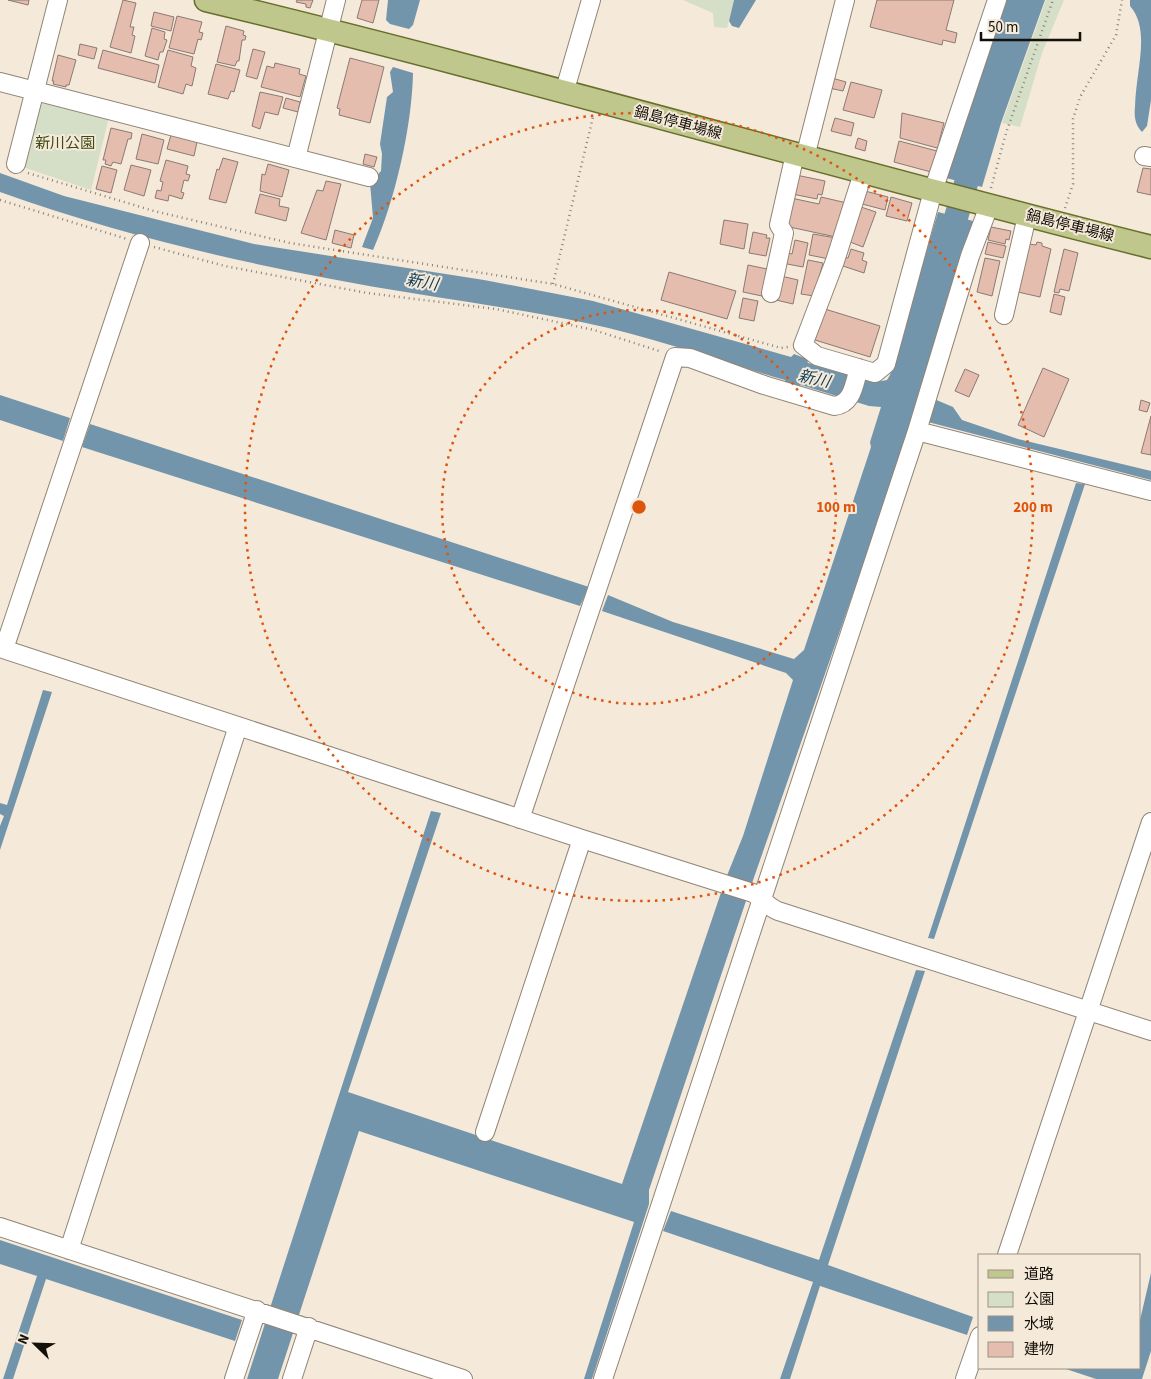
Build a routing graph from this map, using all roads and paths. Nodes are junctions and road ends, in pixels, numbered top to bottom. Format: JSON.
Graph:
{"nodes":[{"id":1,"x":58,"y":0,"type":"edge"},
{"id":2,"x":206,"y":0,"type":"edge"},
{"id":3,"x":336,"y":0,"type":"edge"},
{"id":4,"x":591,"y":0,"type":"edge"},
{"id":5,"x":845,"y":0,"type":"edge"},
{"id":6,"x":997,"y":0,"type":"edge"},
{"id":7,"x":1054,"y":0,"type":"edge"},
{"id":8,"x":1122,"y":0,"type":"edge"},
{"id":9,"x":328,"y":30,"type":"junction"},
{"id":10,"x":0,"y":82,"type":"edge"},
{"id":11,"x":34,"y":91,"type":"junction"},
{"id":12,"x":564,"y":93,"type":"junction"},
{"id":13,"x":597,"y":102,"type":"junction"},
{"id":14,"x":800,"y":156,"type":"junction"},
{"id":15,"x":296,"y":158,"type":"junction"},
{"id":16,"x":19,"y":168,"type":"joint"},
{"id":17,"x":863,"y":173,"type":"junction"},
{"id":18,"x":369,"y":177,"type":"dead end"},
{"id":19,"x":934,"y":191,"type":"junction"},
{"id":20,"x":0,"y":200,"type":"edge"},
{"id":21,"x":989,"y":206,"type":"junction"},
{"id":22,"x":1027,"y":216,"type":"junction"},
{"id":23,"x":1059,"y":224,"type":"junction"},
{"id":24,"x":140,"y":243,"type":"junction"},
{"id":25,"x":1151,"y":247,"type":"edge"},
{"id":26,"x":553,"y":284,"type":"junction"},
{"id":27,"x":771,"y":293,"type":"dead end"},
{"id":28,"x":1004,"y":315,"type":"dead end"},
{"id":29,"x":803,"y":345,"type":"junction"},
{"id":30,"x":675,"y":357,"type":"junction"},
{"id":31,"x":858,"y":371,"type":"junction"},
{"id":32,"x":917,"y":431,"type":"junction"},
{"id":33,"x":1151,"y":491,"type":"edge"},
{"id":34,"x":2,"y":648,"type":"edge"},
{"id":35,"x":236,"y":734,"type":"junction"},
{"id":36,"x":520,"y":819,"type":"junction"},
{"id":37,"x":1151,"y":822,"type":"edge"},
{"id":38,"x":580,"y":844,"type":"junction"},
{"id":39,"x":758,"y":896,"type":"junction"},
{"id":40,"x":1090,"y":1005,"type":"junction"},
{"id":41,"x":1151,"y":1031,"type":"edge"},
{"id":42,"x":485,"y":1132,"type":"dead end"},
{"id":43,"x":0,"y":1227,"type":"edge"},
{"id":44,"x":68,"y":1250,"type":"junction"},
{"id":45,"x":1007,"y":1254,"type":"edge"},
{"id":46,"x":261,"y":1312,"type":"junction"},
{"id":47,"x":306,"y":1326,"type":"junction"},
{"id":48,"x":978,"y":1342,"type":"edge"},
{"id":49,"x":234,"y":1379,"type":"edge"},
{"id":50,"x":292,"y":1379,"type":"edge"},
{"id":51,"x":462,"y":1379,"type":"edge"},
{"id":52,"x":603,"y":1379,"type":"edge"},
{"id":53,"x":965,"y":1379,"type":"edge"}],
"edges":[{"from":1,"to":11,"type":"street"},
{"from":2,"to":9,"type":"main road","name":"鍋島停車場線"},
{"from":3,"to":9,"type":"street"},
{"from":4,"to":12,"type":"street"},
{"from":5,"to":14,"type":"street"},
{"from":6,"to":19,"type":"street"},
{"from":7,"to":21,"type":"path"},
{"from":8,"to":23,"type":"path"},
{"from":9,"to":12,"type":"main road","name":"鍋島停車場線"},
{"from":9,"to":15,"type":"street"},
{"from":10,"to":11,"type":"street"},
{"from":11,"to":15,"type":"street"},
{"from":11,"to":16,"type":"street"},
{"from":12,"to":13,"type":"main road","name":"鍋島停車場線"},
{"from":13,"to":14,"type":"main road","name":"鍋島停車場線"},
{"from":13,"to":26,"type":"path"},
{"from":14,"to":17,"type":"main road","name":"鍋島停車場線"},
{"from":14,"to":27,"type":"street"},
{"from":15,"to":18,"type":"street"},
{"from":16,"to":26,"type":"path"},
{"from":17,"to":19,"type":"main road","name":"鍋島停車場線"},
{"from":17,"to":29,"type":"street"},
{"from":19,"to":21,"type":"main road","name":"鍋島停車場線"},
{"from":19,"to":31,"type":"street"},
{"from":20,"to":24,"type":"path"},
{"from":21,"to":22,"type":"main road","name":"鍋島停車場線"},
{"from":21,"to":32,"type":"street"},
{"from":22,"to":23,"type":"main road","name":"鍋島停車場線"},
{"from":22,"to":28,"type":"street"},
{"from":23,"to":25,"type":"main road","name":"鍋島停車場線"},
{"from":24,"to":30,"type":"path"},
{"from":24,"to":34,"type":"street"},
{"from":26,"to":29,"type":"path"},
{"from":29,"to":31,"type":"street"},
{"from":30,"to":31,"type":"street"},
{"from":30,"to":36,"type":"street"},
{"from":32,"to":33,"type":"street"},
{"from":32,"to":39,"type":"street"},
{"from":34,"to":35,"type":"street"},
{"from":35,"to":36,"type":"street"},
{"from":35,"to":44,"type":"street"},
{"from":36,"to":38,"type":"street"},
{"from":37,"to":40,"type":"street"},
{"from":38,"to":39,"type":"street"},
{"from":38,"to":42,"type":"street"},
{"from":39,"to":40,"type":"street"},
{"from":39,"to":52,"type":"street"},
{"from":40,"to":41,"type":"street"},
{"from":40,"to":45,"type":"street"},
{"from":43,"to":44,"type":"street"},
{"from":44,"to":46,"type":"street"},
{"from":46,"to":47,"type":"street"},
{"from":46,"to":49,"type":"street"},
{"from":47,"to":50,"type":"street"},
{"from":47,"to":51,"type":"street"},
{"from":48,"to":53,"type":"street"}]}
